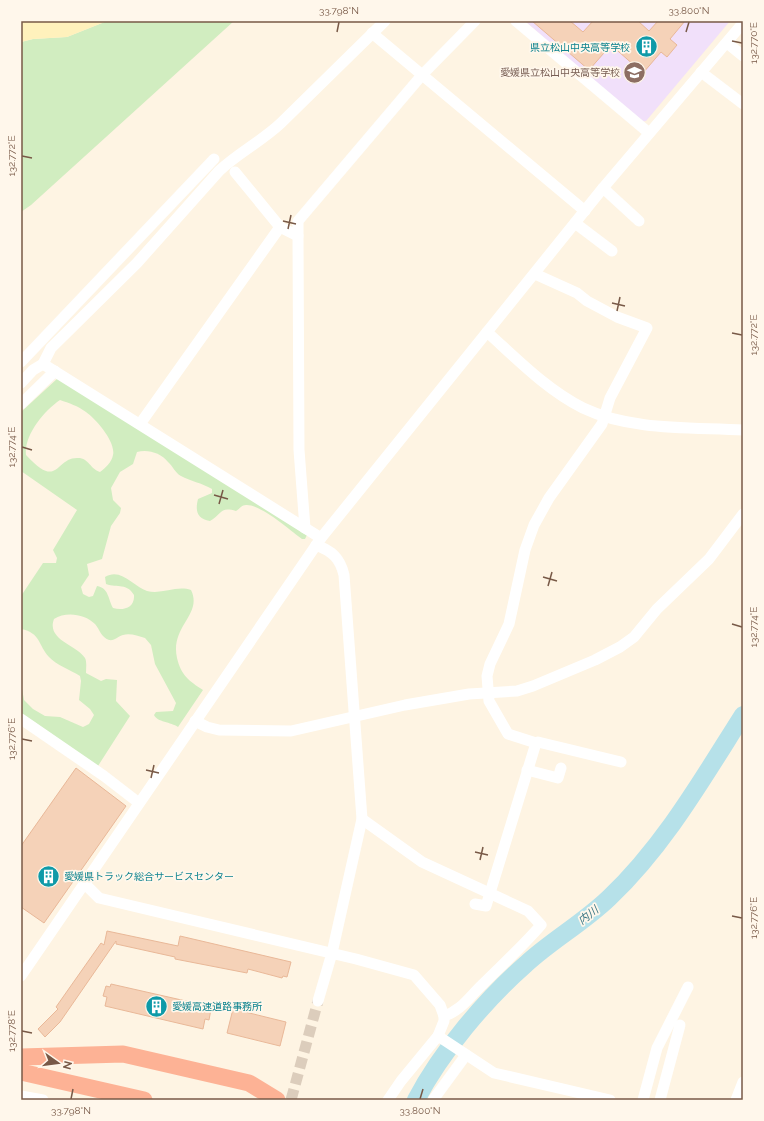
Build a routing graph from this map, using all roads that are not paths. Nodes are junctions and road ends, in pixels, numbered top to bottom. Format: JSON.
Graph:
{"nodes":[{"id":1,"x":384,"y":21,"type":"edge"},
{"id":2,"x":476,"y":21,"type":"edge"},
{"id":3,"x":516,"y":21,"type":"edge"},
{"id":4,"x":743,"y":23,"type":"edge"},
{"id":5,"x":372,"y":33,"type":"junction"},
{"id":6,"x":726,"y":43,"type":"junction"},
{"id":7,"x":743,"y":56,"type":"edge"},
{"id":8,"x":702,"y":72,"type":"junction"},
{"id":9,"x":422,"y":75,"type":"junction"},
{"id":10,"x":743,"y":104,"type":"edge"},
{"id":11,"x":649,"y":133,"type":"junction"},
{"id":12,"x":214,"y":159,"type":"dead end"},
{"id":13,"x":235,"y":172,"type":"dead end"},
{"id":14,"x":603,"y":188,"type":"junction"},
{"id":15,"x":585,"y":211,"type":"junction"},
{"id":16,"x":639,"y":221,"type":"dead end"},
{"id":17,"x":575,"y":223,"type":"junction"},
{"id":18,"x":280,"y":227,"type":"junction"},
{"id":19,"x":298,"y":236,"type":"junction"},
{"id":20,"x":612,"y":251,"type":"dead end"},
{"id":21,"x":536,"y":274,"type":"junction"},
{"id":22,"x":487,"y":332,"type":"junction"},
{"id":23,"x":21,"y":362,"type":"edge"},
{"id":24,"x":43,"y":364,"type":"junction"},
{"id":25,"x":55,"y":371,"type":"junction"},
{"id":26,"x":21,"y":383,"type":"edge"},
{"id":27,"x":21,"y":404,"type":"edge"},
{"id":28,"x":605,"y":416,"type":"junction"},
{"id":29,"x":140,"y":424,"type":"junction"},
{"id":30,"x":743,"y":430,"type":"edge"},
{"id":31,"x":743,"y":514,"type":"edge"},
{"id":32,"x":305,"y":528,"type":"junction"},
{"id":33,"x":318,"y":541,"type":"junction"},
{"id":34,"x":488,"y":692,"type":"junction"},
{"id":35,"x":354,"y":716,"type":"junction"},
{"id":36,"x":21,"y":719,"type":"edge"},
{"id":37,"x":195,"y":721,"type":"junction"},
{"id":38,"x":536,"y":743,"type":"junction"},
{"id":39,"x":621,"y":762,"type":"dead end"},
{"id":40,"x":561,"y":768,"type":"dead end"},
{"id":41,"x":528,"y":770,"type":"junction"},
{"id":42,"x":139,"y":803,"type":"junction"},
{"id":43,"x":362,"y":819,"type":"junction"},
{"id":44,"x":85,"y":884,"type":"junction"},
{"id":45,"x":488,"y":893,"type":"junction"},
{"id":46,"x":475,"y":904,"type":"dead end"},
{"id":47,"x":332,"y":953,"type":"junction"},
{"id":48,"x":21,"y":976,"type":"edge"},
{"id":49,"x":688,"y":987,"type":"dead end"},
{"id":50,"x":318,"y":1001,"type":"tunnel mouth"},
{"id":51,"x":444,"y":1016,"type":"junction"},
{"id":52,"x":680,"y":1025,"type":"dead end"},
{"id":53,"x":440,"y":1037,"type":"junction"},
{"id":54,"x":464,"y":1054,"type":"junction"},
{"id":55,"x":21,"y":1057,"type":"edge"},
{"id":56,"x":21,"y":1072,"type":"edge"},
{"id":57,"x":743,"y":1082,"type":"edge"},
{"id":58,"x":21,"y":1096,"type":"edge"},
{"id":59,"x":43,"y":1100,"type":"edge"},
{"id":60,"x":144,"y":1100,"type":"edge"},
{"id":61,"x":277,"y":1100,"type":"edge"},
{"id":62,"x":388,"y":1100,"type":"edge"},
{"id":63,"x":433,"y":1100,"type":"edge"},
{"id":64,"x":610,"y":1100,"type":"edge"},
{"id":65,"x":643,"y":1100,"type":"edge"},
{"id":66,"x":660,"y":1100,"type":"edge"},
{"id":67,"x":736,"y":1100,"type":"edge"}],
"edges":[{"from":1,"to":5,"type":"street"},
{"from":2,"to":9,"type":"street"},
{"from":3,"to":11,"type":"street"},
{"from":4,"to":6,"type":"street"},
{"from":5,"to":9,"type":"street"},
{"from":5,"to":24,"type":"street"},
{"from":6,"to":7,"type":"street"},
{"from":6,"to":8,"type":"street"},
{"from":8,"to":10,"type":"street"},
{"from":8,"to":11,"type":"street"},
{"from":9,"to":15,"type":"street"},
{"from":9,"to":19,"type":"street"},
{"from":11,"to":14,"type":"street"},
{"from":12,"to":23,"type":"street"},
{"from":13,"to":18,"type":"street"},
{"from":14,"to":15,"type":"street"},
{"from":14,"to":16,"type":"street"},
{"from":15,"to":17,"type":"street"},
{"from":17,"to":20,"type":"street"},
{"from":17,"to":21,"type":"street"},
{"from":18,"to":19,"type":"street"},
{"from":18,"to":29,"type":"street"},
{"from":19,"to":32,"type":"street"},
{"from":21,"to":22,"type":"street"},
{"from":21,"to":28,"type":"street"},
{"from":22,"to":28,"type":"street"},
{"from":22,"to":33,"type":"street"},
{"from":24,"to":25,"type":"street"},
{"from":24,"to":26,"type":"street"},
{"from":25,"to":27,"type":"street"},
{"from":25,"to":29,"type":"street"},
{"from":28,"to":30,"type":"street"},
{"from":28,"to":34,"type":"street"},
{"from":29,"to":32,"type":"street"},
{"from":31,"to":34,"type":"street"},
{"from":32,"to":33,"type":"street"},
{"from":33,"to":35,"type":"street"},
{"from":33,"to":37,"type":"street"},
{"from":34,"to":35,"type":"street"},
{"from":34,"to":38,"type":"street"},
{"from":35,"to":37,"type":"street"},
{"from":35,"to":43,"type":"street"},
{"from":36,"to":42,"type":"street"},
{"from":37,"to":42,"type":"street"},
{"from":38,"to":39,"type":"street"},
{"from":38,"to":41,"type":"street"},
{"from":40,"to":41,"type":"street"},
{"from":41,"to":45,"type":"street"},
{"from":42,"to":44,"type":"street"},
{"from":43,"to":45,"type":"street"},
{"from":43,"to":47,"type":"street"},
{"from":44,"to":47,"type":"street"},
{"from":44,"to":48,"type":"street"},
{"from":45,"to":46,"type":"street"},
{"from":45,"to":51,"type":"street"},
{"from":47,"to":50,"type":"street"},
{"from":47,"to":51,"type":"street"},
{"from":49,"to":65,"type":"street"},
{"from":51,"to":53,"type":"street"},
{"from":52,"to":66,"type":"street"},
{"from":53,"to":54,"type":"street"},
{"from":53,"to":62,"type":"street"},
{"from":54,"to":63,"type":"street"},
{"from":54,"to":64,"type":"street"},
{"from":55,"to":61,"type":"highway"},
{"from":56,"to":60,"type":"highway"},
{"from":57,"to":67,"type":"street"},
{"from":58,"to":59,"type":"street"}]}
